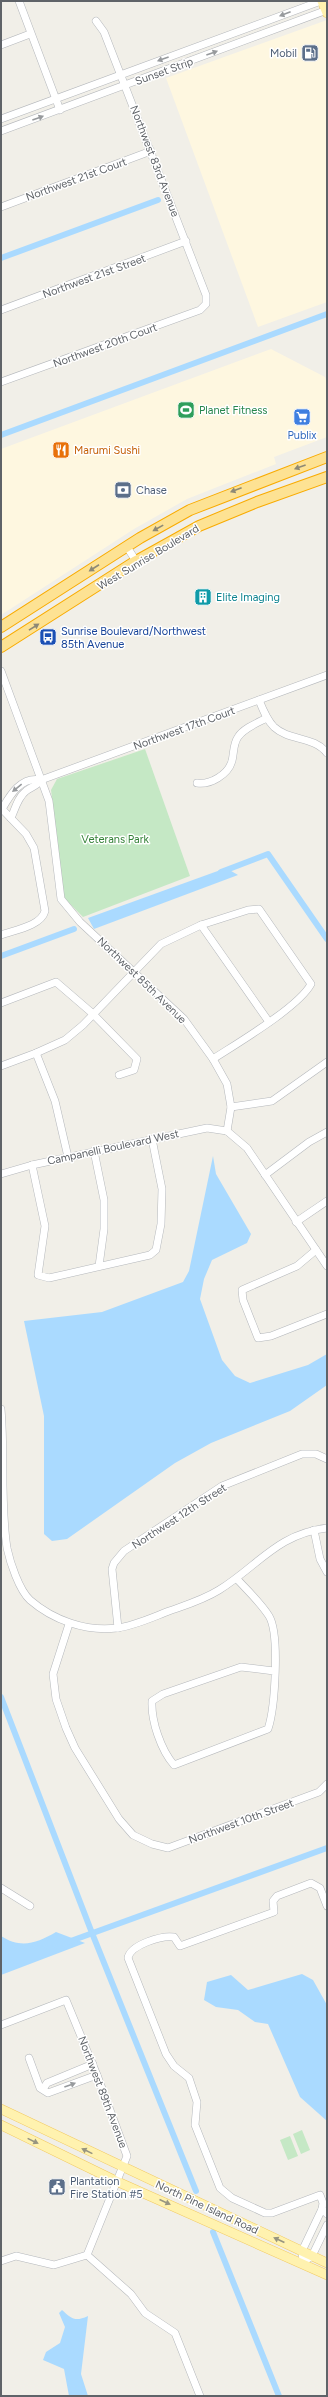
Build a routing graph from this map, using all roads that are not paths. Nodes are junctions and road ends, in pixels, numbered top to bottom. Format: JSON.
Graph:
{"nodes":[{"id":1,"x":18,"y":1,"type":"edge"},
{"id":2,"x":322,"y":1,"type":"edge"},
{"id":3,"x":327,"y":11,"type":"edge"},
{"id":4,"x":96,"y":21,"type":"dead end"},
{"id":5,"x":30,"y":34,"type":"junction"},
{"id":6,"x":1,"y":45,"type":"edge"},
{"id":7,"x":121,"y":74,"type":"junction"},
{"id":8,"x":126,"y":85,"type":"junction"},
{"id":9,"x":56,"y":99,"type":"junction"},
{"id":10,"x":60,"y":110,"type":"junction"},
{"id":11,"x":1,"y":119,"type":"edge"},
{"id":12,"x":1,"y":131,"type":"edge"},
{"id":13,"x":151,"y":151,"type":"junction"},
{"id":14,"x":1,"y":207,"type":"edge"},
{"id":15,"x":186,"y":241,"type":"junction"},
{"id":16,"x":206,"y":304,"type":"joint"},
{"id":17,"x":1,"y":310,"type":"edge"},
{"id":18,"x":1,"y":382,"type":"edge"},
{"id":19,"x":327,"y":457,"type":"edge"},
{"id":20,"x":327,"y":477,"type":"edge"},
{"id":21,"x":126,"y":546,"type":"junction"},
{"id":22,"x":136,"y":561,"type":"junction"},
{"id":23,"x":1,"y":627,"type":"edge"},
{"id":24,"x":1,"y":647,"type":"edge"},
{"id":25,"x":1,"y":670,"type":"edge"},
{"id":26,"x":327,"y":675,"type":"edge"},
{"id":27,"x":259,"y":700,"type":"junction"},
{"id":28,"x":267,"y":718,"type":"junction"},
{"id":29,"x":327,"y":753,"type":"edge"},
{"id":30,"x":41,"y":780,"type":"junction"},
{"id":31,"x":197,"y":783,"type":"dead end"},
{"id":32,"x":2,"y":809,"type":"edge"},
{"id":33,"x":11,"y":818,"type":"junction"},
{"id":34,"x":201,"y":925,"type":"junction"},
{"id":35,"x":1,"y":935,"type":"edge"},
{"id":36,"x":134,"y":970,"type":"junction"},
{"id":37,"x":1,"y":1003,"type":"edge"},
{"id":38,"x":92,"y":1013,"type":"junction"},
{"id":39,"x":268,"y":1022,"type":"junction"},
{"id":40,"x":36,"y":1053,"type":"junction"},
{"id":41,"x":213,"y":1059,"type":"junction"},
{"id":42,"x":327,"y":1062,"type":"edge"},
{"id":43,"x":1,"y":1066,"type":"edge"},
{"id":44,"x":119,"y":1075,"type":"dead end"},
{"id":45,"x":231,"y":1107,"type":"junction"},
{"id":46,"x":227,"y":1131,"type":"junction"},
{"id":47,"x":327,"y":1132,"type":"edge"},
{"id":48,"x":152,"y":1139,"type":"junction"},
{"id":49,"x":94,"y":1151,"type":"junction"},
{"id":50,"x":68,"y":1157,"type":"junction"},
{"id":51,"x":32,"y":1165,"type":"junction"},
{"id":52,"x":1,"y":1174,"type":"edge"},
{"id":53,"x":265,"y":1175,"type":"junction"},
{"id":54,"x":327,"y":1201,"type":"edge"},
{"id":55,"x":296,"y":1222,"type":"junction"},
{"id":56,"x":316,"y":1250,"type":"junction"},
{"id":57,"x":99,"y":1266,"type":"junction"},
{"id":58,"x":327,"y":1266,"type":"edge"},
{"id":59,"x":327,"y":1314,"type":"edge"},
{"id":60,"x":1,"y":1409,"type":"edge"},
{"id":61,"x":2,"y":1455,"type":"edge"},
{"id":62,"x":327,"y":1459,"type":"edge"},
{"id":63,"x":327,"y":1528,"type":"edge"},
{"id":64,"x":314,"y":1530,"type":"junction"},
{"id":65,"x":327,"y":1572,"type":"edge"},
{"id":66,"x":237,"y":1578,"type":"junction"},
{"id":67,"x":69,"y":1624,"type":"junction"},
{"id":68,"x":118,"y":1628,"type":"junction"},
{"id":69,"x":274,"y":1670,"type":"junction"},
{"id":70,"x":327,"y":1784,"type":"edge"},
{"id":71,"x":1,"y":1888,"type":"edge"},
{"id":72,"x":30,"y":1906,"type":"dead end"},
{"id":73,"x":327,"y":1906,"type":"edge"},
{"id":74,"x":1,"y":2025,"type":"edge"},
{"id":75,"x":29,"y":2058,"type":"dead end"},
{"id":76,"x":93,"y":2064,"type":"junction"},
{"id":77,"x":97,"y":2075,"type":"junction"},
{"id":78,"x":43,"y":2089,"type":"junction"},
{"id":79,"x":1,"y":2109,"type":"edge"},
{"id":80,"x":1,"y":2125,"type":"edge"},
{"id":81,"x":122,"y":2168,"type":"junction"},
{"id":82,"x":116,"y":2181,"type":"junction"},
{"id":83,"x":325,"y":2207,"type":"edge"},
{"id":84,"x":327,"y":2225,"type":"edge"},
{"id":85,"x":302,"y":2251,"type":"junction"},
{"id":86,"x":87,"y":2255,"type":"junction"},
{"id":87,"x":312,"y":2256,"type":"junction"},
{"id":88,"x":1,"y":2261,"type":"edge"},
{"id":89,"x":302,"y":2262,"type":"junction"},
{"id":90,"x":327,"y":2263,"type":"edge"},
{"id":91,"x":327,"y":2275,"type":"edge"},
{"id":92,"x":200,"y":2396,"type":"edge"}],
"edges":[{"from":1,"to":5,"type":"street"},
{"from":2,"to":3,"type":"main road"},
{"from":2,"to":7,"type":"street","name":"Sunset Strip","one_way":true},
{"from":8,"to":3,"type":"street","name":"Sunset Strip","one_way":true},
{"from":4,"to":7,"type":"street","name":"Northwest 83rd Avenue"},
{"from":5,"to":6,"type":"street"},
{"from":5,"to":9,"type":"street"},
{"from":7,"to":8,"type":"street","name":"Northwest 83rd Avenue"},
{"from":7,"to":9,"type":"street","name":"Sunset Strip"},
{"from":8,"to":10,"type":"street","name":"Sunset Strip"},
{"from":8,"to":13,"type":"street","name":"Northwest 83rd Avenue"},
{"from":9,"to":10,"type":"street"},
{"from":9,"to":11,"type":"street","name":"Sunset Strip"},
{"from":12,"to":10,"type":"street","name":"Sunset Strip","one_way":true},
{"from":13,"to":14,"type":"street","name":"Northwest 21st Court"},
{"from":13,"to":15,"type":"street","name":"Northwest 83rd Avenue"},
{"from":15,"to":16,"type":"street","name":"Northwest 83rd Avenue"},
{"from":15,"to":17,"type":"street","name":"Northwest 21st Street"},
{"from":16,"to":18,"type":"street","name":"Northwest 20th Court"},
{"from":19,"to":21,"type":"highway","name":"West Sunrise Boulevard","one_way":true},
{"from":20,"to":22,"type":"highway","name":"West Sunrise Boulevard"},
{"from":21,"to":22,"type":"street"},
{"from":21,"to":23,"type":"highway","name":"West Sunrise Boulevard","one_way":true},
{"from":24,"to":22,"type":"highway","name":"West Sunrise Boulevard","one_way":true},
{"from":25,"to":30,"type":"street","name":"Northwest 85th Avenue"},
{"from":26,"to":27,"type":"street","name":"Northwest 17th Court"},
{"from":27,"to":28,"type":"street"},
{"from":27,"to":30,"type":"street","name":"Northwest 17th Court"},
{"from":28,"to":29,"type":"street"},
{"from":28,"to":31,"type":"street"},
{"from":30,"to":32,"type":"street","one_way":true},
{"from":30,"to":33,"type":"street"},
{"from":30,"to":36,"type":"street","name":"Northwest 85th Avenue"},
{"from":32,"to":33,"type":"street"},
{"from":33,"to":35,"type":"street"},
{"from":34,"to":36,"type":"street"},
{"from":34,"to":39,"type":"street"},
{"from":34,"to":39,"type":"street"},
{"from":36,"to":38,"type":"street"},
{"from":36,"to":41,"type":"street","name":"Northwest 85th Avenue"},
{"from":37,"to":38,"type":"street"},
{"from":38,"to":40,"type":"street"},
{"from":38,"to":44,"type":"street"},
{"from":39,"to":41,"type":"street"},
{"from":40,"to":43,"type":"street"},
{"from":40,"to":50,"type":"street"},
{"from":41,"to":45,"type":"street","name":"Northwest 85th Avenue"},
{"from":42,"to":45,"type":"street"},
{"from":45,"to":46,"type":"street","name":"Northwest 85th Avenue"},
{"from":46,"to":48,"type":"street","name":"Campanelli Boulevard West"},
{"from":46,"to":53,"type":"street"},
{"from":47,"to":53,"type":"street"},
{"from":48,"to":49,"type":"street","name":"Campanelli Boulevard West"},
{"from":48,"to":57,"type":"street"},
{"from":49,"to":50,"type":"street","name":"Campanelli Boulevard West"},
{"from":49,"to":57,"type":"street"},
{"from":50,"to":51,"type":"street","name":"Campanelli Boulevard West"},
{"from":51,"to":52,"type":"street","name":"Campanelli Boulevard West"},
{"from":51,"to":57,"type":"street"},
{"from":53,"to":55,"type":"street"},
{"from":54,"to":55,"type":"street"},
{"from":55,"to":56,"type":"street"},
{"from":56,"to":58,"type":"street"},
{"from":56,"to":59,"type":"street"},
{"from":60,"to":61,"type":"street"},
{"from":61,"to":67,"type":"street"},
{"from":62,"to":68,"type":"street","name":"Northwest 12th Street"},
{"from":63,"to":64,"type":"street"},
{"from":64,"to":65,"type":"street"},
{"from":64,"to":66,"type":"street"},
{"from":66,"to":68,"type":"street"},
{"from":66,"to":69,"type":"street"},
{"from":67,"to":68,"type":"street"},
{"from":67,"to":70,"type":"street","name":"Northwest 10th Street"},
{"from":69,"to":69,"type":"street"},
{"from":71,"to":72,"type":"street"},
{"from":73,"to":83,"type":"street"},
{"from":74,"to":76,"type":"street","name":"Northwest 89th Avenue"},
{"from":75,"to":78,"type":"street"},
{"from":76,"to":77,"type":"street","name":"Northwest 89th Avenue"},
{"from":76,"to":78,"type":"street"},
{"from":78,"to":77,"type":"street","one_way":true},
{"from":77,"to":81,"type":"street","name":"Northwest 89th Avenue"},
{"from":81,"to":79,"type":"main road","name":"North Pine Island Road","one_way":true},
{"from":80,"to":82,"type":"main road","name":"North Pine Island Road","one_way":true},
{"from":81,"to":82,"type":"street","name":"Northwest 89th Avenue"},
{"from":85,"to":81,"type":"main road","name":"North Pine Island Road","one_way":true},
{"from":82,"to":86,"type":"street","name":"Northwest 89th Avenue"},
{"from":82,"to":89,"type":"main road","name":"North Pine Island Road","one_way":true},
{"from":83,"to":85,"type":"street"},
{"from":84,"to":87,"type":"street"},
{"from":85,"to":87,"type":"main road","name":"North Pine Island Road"},
{"from":85,"to":89,"type":"street"},
{"from":86,"to":88,"type":"street"},
{"from":86,"to":92,"type":"street"},
{"from":87,"to":89,"type":"street"},
{"from":87,"to":90,"type":"main road","name":"North Pine Island Road"},
{"from":89,"to":91,"type":"main road","name":"North Pine Island Road"}]}
